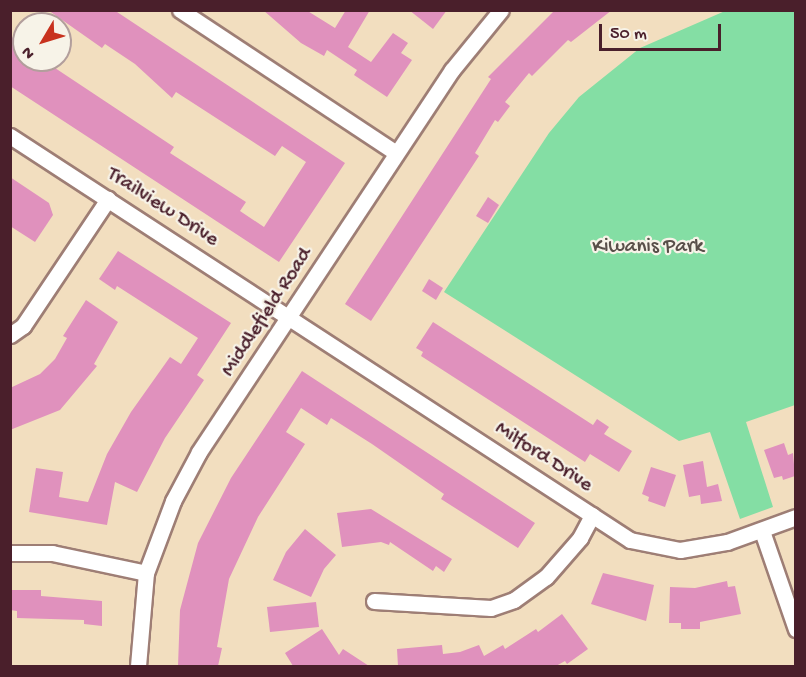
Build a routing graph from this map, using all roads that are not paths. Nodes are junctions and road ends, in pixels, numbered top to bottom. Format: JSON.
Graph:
{"nodes":[{"id":1,"x":180,"y":10,"type":"edge"},
{"id":2,"x":501,"y":10,"type":"edge"},
{"id":3,"x":10,"y":136,"type":"edge"},
{"id":4,"x":396,"y":153,"type":"junction"},
{"id":5,"x":108,"y":199,"type":"junction"},
{"id":6,"x":291,"y":315,"type":"junction"},
{"id":7,"x":10,"y":335,"type":"edge"},
{"id":8,"x":592,"y":515,"type":"junction"},
{"id":9,"x":795,"y":518,"type":"edge"},
{"id":10,"x":762,"y":531,"type":"junction"},
{"id":11,"x":10,"y":553,"type":"edge"},
{"id":12,"x":146,"y":573,"type":"junction"},
{"id":13,"x":374,"y":602,"type":"dead end"},
{"id":14,"x":795,"y":629,"type":"edge"},
{"id":15,"x":138,"y":666,"type":"edge"}],
"edges":[{"from":1,"to":4,"type":"street"},
{"from":2,"to":4,"type":"street","name":"Middlefield Road"},
{"from":3,"to":5,"type":"street","name":"Trailview Drive"},
{"from":4,"to":6,"type":"street","name":"Middlefield Road"},
{"from":5,"to":6,"type":"street","name":"Trailview Drive"},
{"from":5,"to":7,"type":"street"},
{"from":6,"to":8,"type":"street","name":"Milford Drive"},
{"from":6,"to":12,"type":"street","name":"Middlefield Road"},
{"from":8,"to":10,"type":"street","name":"Milford Drive"},
{"from":8,"to":13,"type":"street"},
{"from":9,"to":10,"type":"street","name":"Milford Drive"},
{"from":10,"to":14,"type":"street"},
{"from":11,"to":12,"type":"street"},
{"from":12,"to":15,"type":"street","name":"Middlefield Road"}]}
